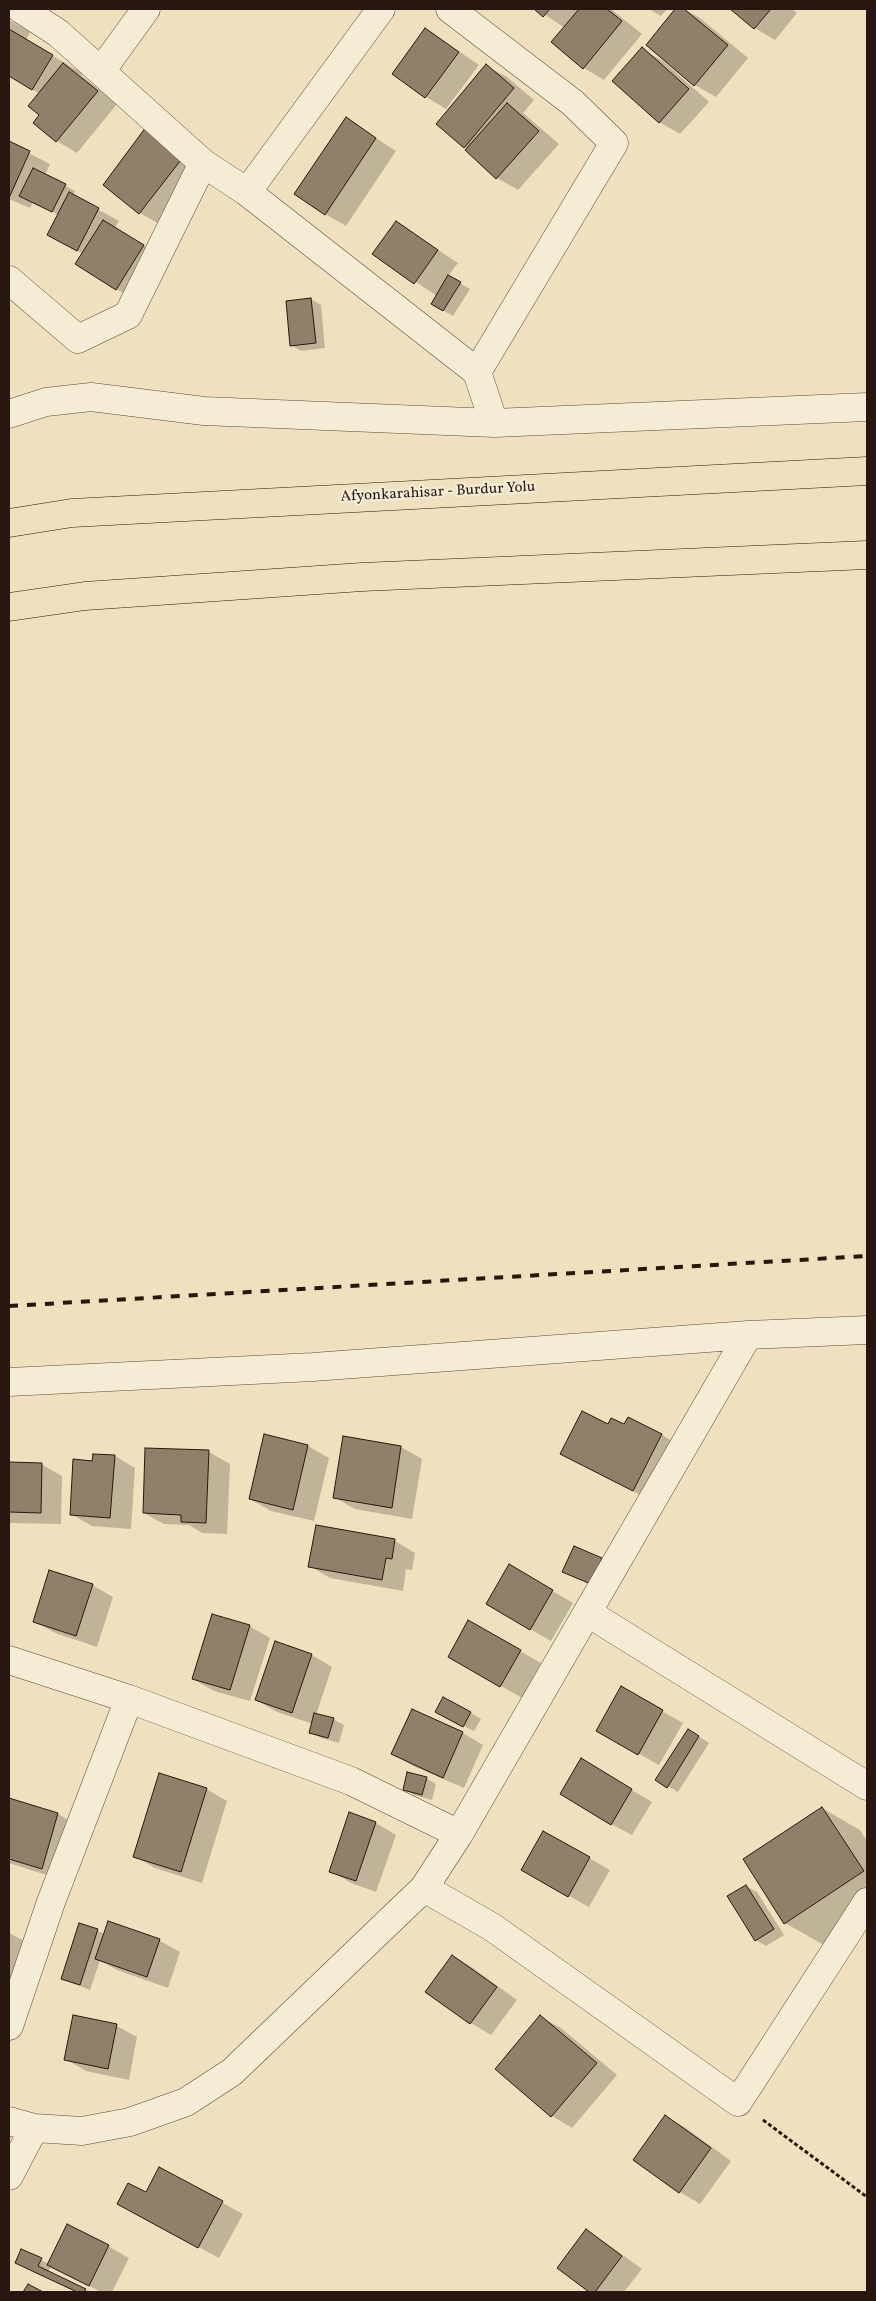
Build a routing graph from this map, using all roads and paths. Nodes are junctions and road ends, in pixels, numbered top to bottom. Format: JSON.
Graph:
{"nodes":[{"id":1,"x":22,"y":9,"type":"edge"},
{"id":2,"x":146,"y":9,"type":"edge"},
{"id":3,"x":382,"y":9,"type":"edge"},
{"id":4,"x":450,"y":9,"type":"edge"},
{"id":5,"x":101,"y":71,"type":"junction"},
{"id":6,"x":203,"y":163,"type":"junction"},
{"id":7,"x":247,"y":192,"type":"junction"},
{"id":8,"x":9,"y":280,"type":"edge"},
{"id":9,"x":477,"y":372,"type":"junction"},
{"id":10,"x":867,"y":407,"type":"edge"},
{"id":11,"x":9,"y":414,"type":"edge"},
{"id":12,"x":494,"y":423,"type":"junction"},
{"id":13,"x":867,"y":470,"type":"edge"},
{"id":14,"x":9,"y":523,"type":"edge"},
{"id":15,"x":867,"y":555,"type":"edge"},
{"id":16,"x":9,"y":607,"type":"edge"},
{"id":17,"x":867,"y":1330,"type":"edge"},
{"id":18,"x":748,"y":1335,"type":"junction"},
{"id":19,"x":9,"y":1382,"type":"edge"},
{"id":20,"x":588,"y":1613,"type":"junction"},
{"id":21,"x":9,"y":1660,"type":"edge"},
{"id":22,"x":128,"y":1699,"type":"junction"},
{"id":23,"x":867,"y":1786,"type":"edge"},
{"id":24,"x":459,"y":1834,"type":"junction"},
{"id":25,"x":424,"y":1888,"type":"junction"},
{"id":26,"x":867,"y":1902,"type":"edge"},
{"id":27,"x":9,"y":2026,"type":"edge"},
{"id":28,"x":738,"y":2102,"type":"junction"},
{"id":29,"x":21,"y":2124,"type":"edge"},
{"id":30,"x":9,"y":2176,"type":"edge"},
{"id":31,"x":867,"y":2197,"type":"edge"}],
"edges":[{"from":1,"to":5,"type":"street"},
{"from":2,"to":5,"type":"street"},
{"from":3,"to":7,"type":"street"},
{"from":4,"to":9,"type":"street"},
{"from":5,"to":6,"type":"street"},
{"from":6,"to":7,"type":"street"},
{"from":6,"to":8,"type":"street"},
{"from":7,"to":9,"type":"street"},
{"from":9,"to":12,"type":"street"},
{"from":10,"to":12,"type":"street"},
{"from":11,"to":12,"type":"street"},
{"from":13,"to":14,"type":"highway","name":"Afyonkarahisar - Burdur Yolu"},
{"from":15,"to":16,"type":"highway"},
{"from":17,"to":18,"type":"street"},
{"from":18,"to":19,"type":"street"},
{"from":18,"to":20,"type":"street"},
{"from":20,"to":23,"type":"street"},
{"from":20,"to":24,"type":"street"},
{"from":21,"to":22,"type":"street"},
{"from":22,"to":24,"type":"street"},
{"from":22,"to":27,"type":"street"},
{"from":24,"to":25,"type":"street"},
{"from":25,"to":28,"type":"street"},
{"from":25,"to":29,"type":"street"},
{"from":26,"to":28,"type":"street"},
{"from":28,"to":31,"type":"path"},
{"from":29,"to":30,"type":"street"}]}
